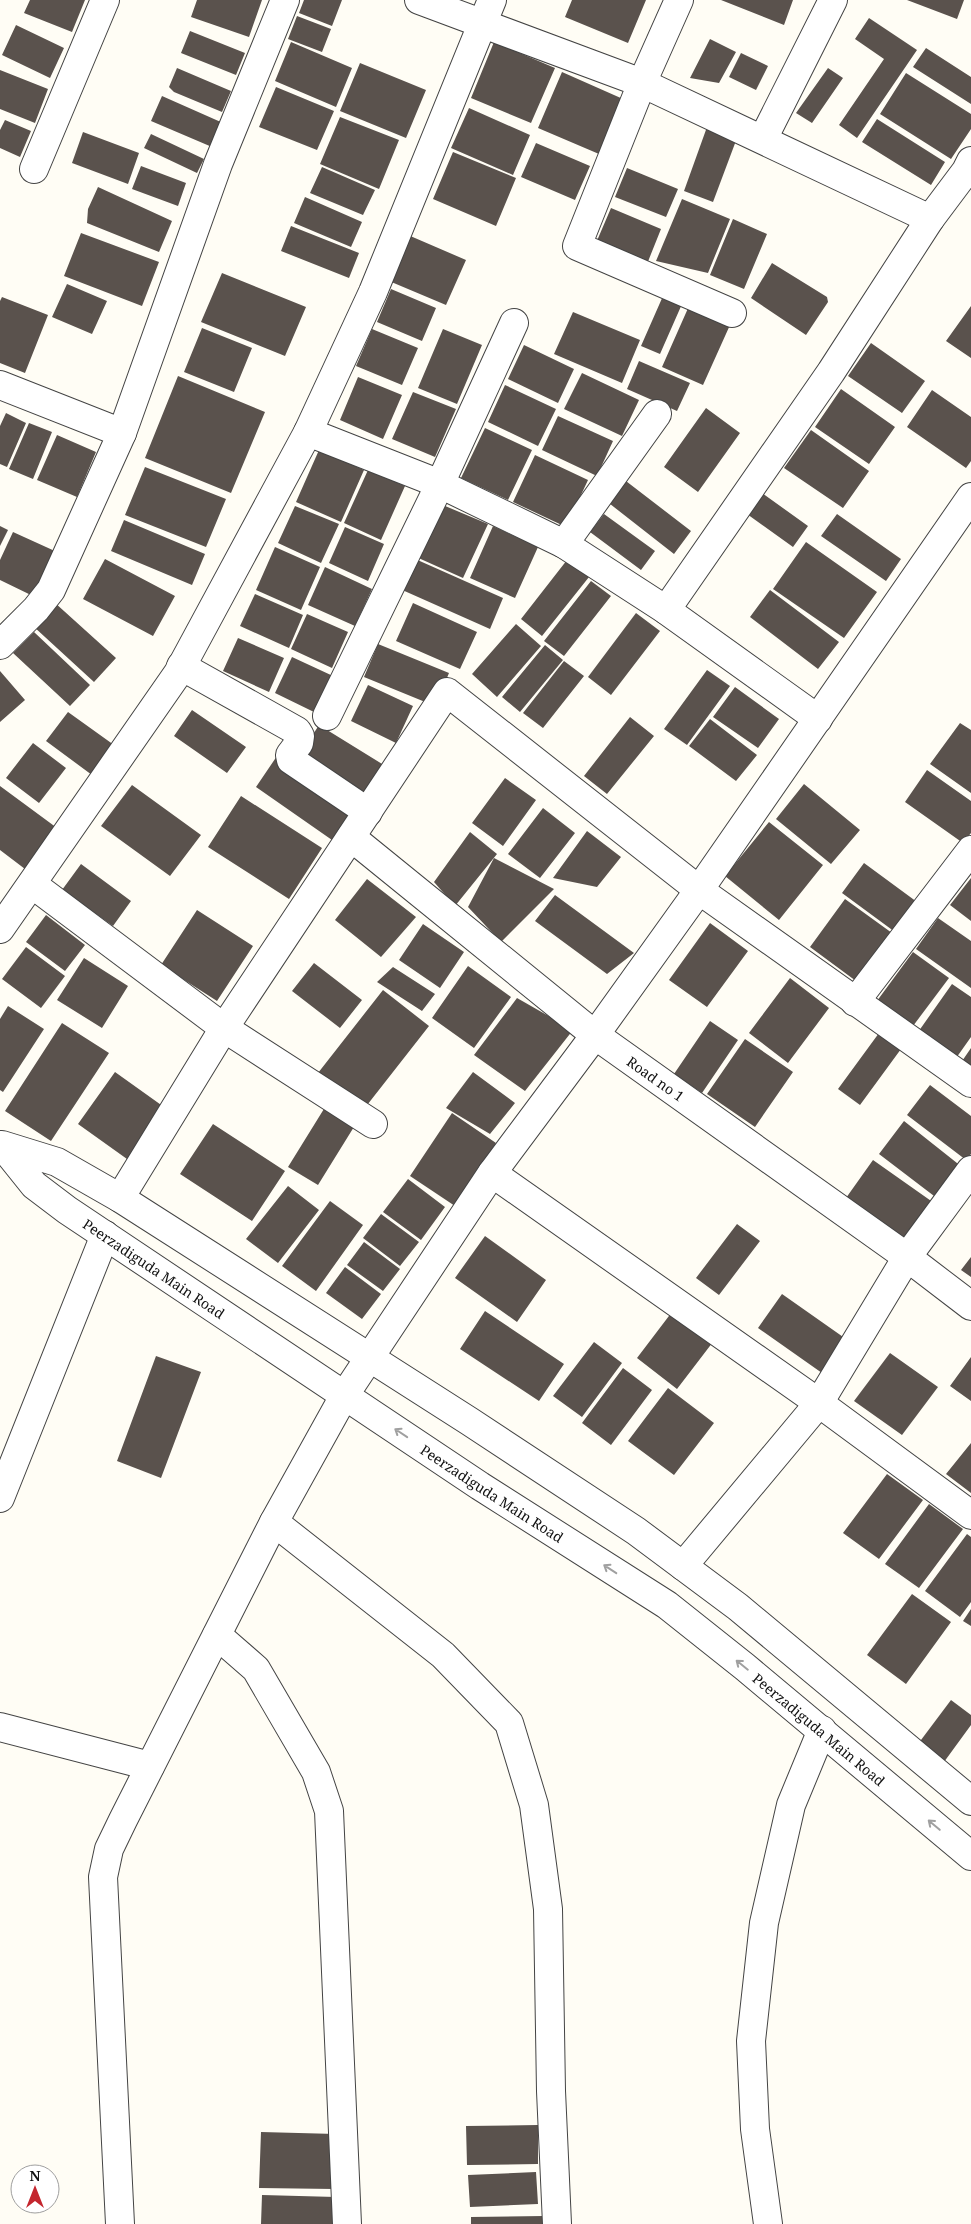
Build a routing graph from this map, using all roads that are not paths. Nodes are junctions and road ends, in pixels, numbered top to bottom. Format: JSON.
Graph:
{"nodes":[{"id":1,"x":106,"y":0,"type":"edge"},
{"id":2,"x":285,"y":0,"type":"edge"},
{"id":3,"x":419,"y":0,"type":"edge"},
{"id":4,"x":492,"y":0,"type":"edge"},
{"id":5,"x":679,"y":0,"type":"edge"},
{"id":6,"x":833,"y":0,"type":"edge"},
{"id":7,"x":482,"y":25,"type":"junction"},
{"id":8,"x":642,"y":83,"type":"junction"},
{"id":9,"x":763,"y":139,"type":"junction"},
{"id":10,"x":34,"y":169,"type":"dead end"},
{"id":11,"x":969,"y":169,"type":"edge"},
{"id":12,"x":930,"y":219,"type":"junction"},
{"id":13,"x":732,"y":313,"type":"dead end"},
{"id":14,"x":514,"y":323,"type":"dead end"},
{"id":15,"x":0,"y":385,"type":"edge"},
{"id":16,"x":657,"y":414,"type":"dead end"},
{"id":17,"x":308,"y":432,"type":"junction"},
{"id":18,"x":122,"y":433,"type":"junction"},
{"id":19,"x":440,"y":484,"type":"junction"},
{"id":20,"x":971,"y":497,"type":"edge"},
{"id":21,"x":564,"y":544,"type":"junction"},
{"id":22,"x":666,"y":610,"type":"junction"},
{"id":23,"x":0,"y":645,"type":"edge"},
{"id":24,"x":182,"y":666,"type":"junction"},
{"id":25,"x":326,"y":716,"type":"dead end"},
{"id":26,"x":818,"y":719,"type":"junction"},
{"id":27,"x":368,"y":812,"type":"junction"},
{"id":28,"x":351,"y":837,"type":"junction"},
{"id":29,"x":971,"y":850,"type":"edge"},
{"id":30,"x":32,"y":884,"type":"junction"},
{"id":31,"x":699,"y":890,"type":"junction"},
{"id":32,"x":0,"y":929,"type":"edge"},
{"id":33,"x":855,"y":1002,"type":"junction"},
{"id":34,"x":224,"y":1028,"type":"junction"},
{"id":35,"x":595,"y":1035,"type":"junction"},
{"id":36,"x":971,"y":1083,"type":"edge"},
{"id":37,"x":373,"y":1124,"type":"dead end"},
{"id":38,"x":1,"y":1144,"type":"edge"},
{"id":39,"x":971,"y":1170,"type":"edge"},
{"id":40,"x":492,"y":1173,"type":"junction"},
{"id":41,"x":120,"y":1198,"type":"junction"},
{"id":42,"x":105,"y":1235,"type":"junction"},
{"id":43,"x":907,"y":1257,"type":"junction"},
{"id":44,"x":971,"y":1306,"type":"edge"},
{"id":45,"x":369,"y":1357,"type":"junction"},
{"id":46,"x":344,"y":1396,"type":"junction"},
{"id":47,"x":819,"y":1403,"type":"junction"},
{"id":48,"x":0,"y":1498,"type":"edge"},
{"id":49,"x":971,"y":1515,"type":"edge"},
{"id":50,"x":274,"y":1522,"type":"junction"},
{"id":51,"x":683,"y":1566,"type":"junction"},
{"id":52,"x":217,"y":1635,"type":"junction"},
{"id":53,"x":0,"y":1727,"type":"edge"},
{"id":54,"x":822,"y":1730,"type":"junction"},
{"id":55,"x":150,"y":1766,"type":"junction"},
{"id":56,"x":971,"y":1801,"type":"edge"},
{"id":57,"x":971,"y":1856,"type":"edge"},
{"id":58,"x":120,"y":2224,"type":"edge"},
{"id":59,"x":347,"y":2224,"type":"edge"},
{"id":60,"x":557,"y":2224,"type":"edge"},
{"id":61,"x":768,"y":2224,"type":"edge"}],
"edges":[{"from":1,"to":10,"type":"street"},
{"from":2,"to":18,"type":"street"},
{"from":3,"to":7,"type":"street"},
{"from":4,"to":7,"type":"street"},
{"from":5,"to":8,"type":"street"},
{"from":6,"to":9,"type":"street"},
{"from":7,"to":8,"type":"street"},
{"from":7,"to":17,"type":"street"},
{"from":8,"to":9,"type":"street"},
{"from":8,"to":13,"type":"street"},
{"from":9,"to":12,"type":"street"},
{"from":11,"to":12,"type":"street"},
{"from":12,"to":22,"type":"street"},
{"from":14,"to":19,"type":"street"},
{"from":15,"to":18,"type":"street"},
{"from":16,"to":21,"type":"street"},
{"from":17,"to":19,"type":"street"},
{"from":17,"to":24,"type":"street"},
{"from":18,"to":23,"type":"street"},
{"from":19,"to":21,"type":"street"},
{"from":19,"to":25,"type":"street"},
{"from":20,"to":26,"type":"street"},
{"from":21,"to":22,"type":"street"},
{"from":22,"to":26,"type":"street"},
{"from":24,"to":27,"type":"street"},
{"from":24,"to":30,"type":"street"},
{"from":26,"to":31,"type":"street"},
{"from":27,"to":28,"type":"street"},
{"from":27,"to":31,"type":"street"},
{"from":28,"to":34,"type":"street"},
{"from":28,"to":35,"type":"street","name":"Road no 1"},
{"from":29,"to":33,"type":"street"},
{"from":30,"to":32,"type":"street"},
{"from":30,"to":34,"type":"street"},
{"from":31,"to":33,"type":"street"},
{"from":31,"to":35,"type":"street"},
{"from":33,"to":36,"type":"street"},
{"from":34,"to":37,"type":"street"},
{"from":34,"to":41,"type":"street"},
{"from":35,"to":40,"type":"street"},
{"from":35,"to":43,"type":"street","name":"Road no 1"},
{"from":38,"to":41,"type":"street","name":"Peerzadiguda Main Road"},
{"from":38,"to":42,"type":"street","name":"Peerzadiguda Main Road"},
{"from":39,"to":43,"type":"street"},
{"from":40,"to":45,"type":"street"},
{"from":40,"to":47,"type":"street"},
{"from":41,"to":45,"type":"street","name":"Peerzadiguda Main Road"},
{"from":42,"to":46,"type":"street","name":"Peerzadiguda Main Road"},
{"from":42,"to":48,"type":"street"},
{"from":43,"to":44,"type":"street","name":"Road no 1"},
{"from":43,"to":47,"type":"street"},
{"from":45,"to":46,"type":"street"},
{"from":45,"to":51,"type":"street","name":"Peerzadiguda Main Road"},
{"from":46,"to":50,"type":"street"},
{"from":54,"to":46,"type":"street","name":"Peerzadiguda Main Road","one_way":true},
{"from":47,"to":49,"type":"street"},
{"from":47,"to":51,"type":"street"},
{"from":50,"to":52,"type":"street"},
{"from":50,"to":60,"type":"street"},
{"from":51,"to":56,"type":"street","name":"Peerzadiguda Main Road"},
{"from":52,"to":55,"type":"street"},
{"from":52,"to":59,"type":"street"},
{"from":53,"to":55,"type":"street"},
{"from":57,"to":54,"type":"street","name":"Peerzadiguda Main Road","one_way":true},
{"from":54,"to":61,"type":"street"},
{"from":55,"to":58,"type":"street"}]}
